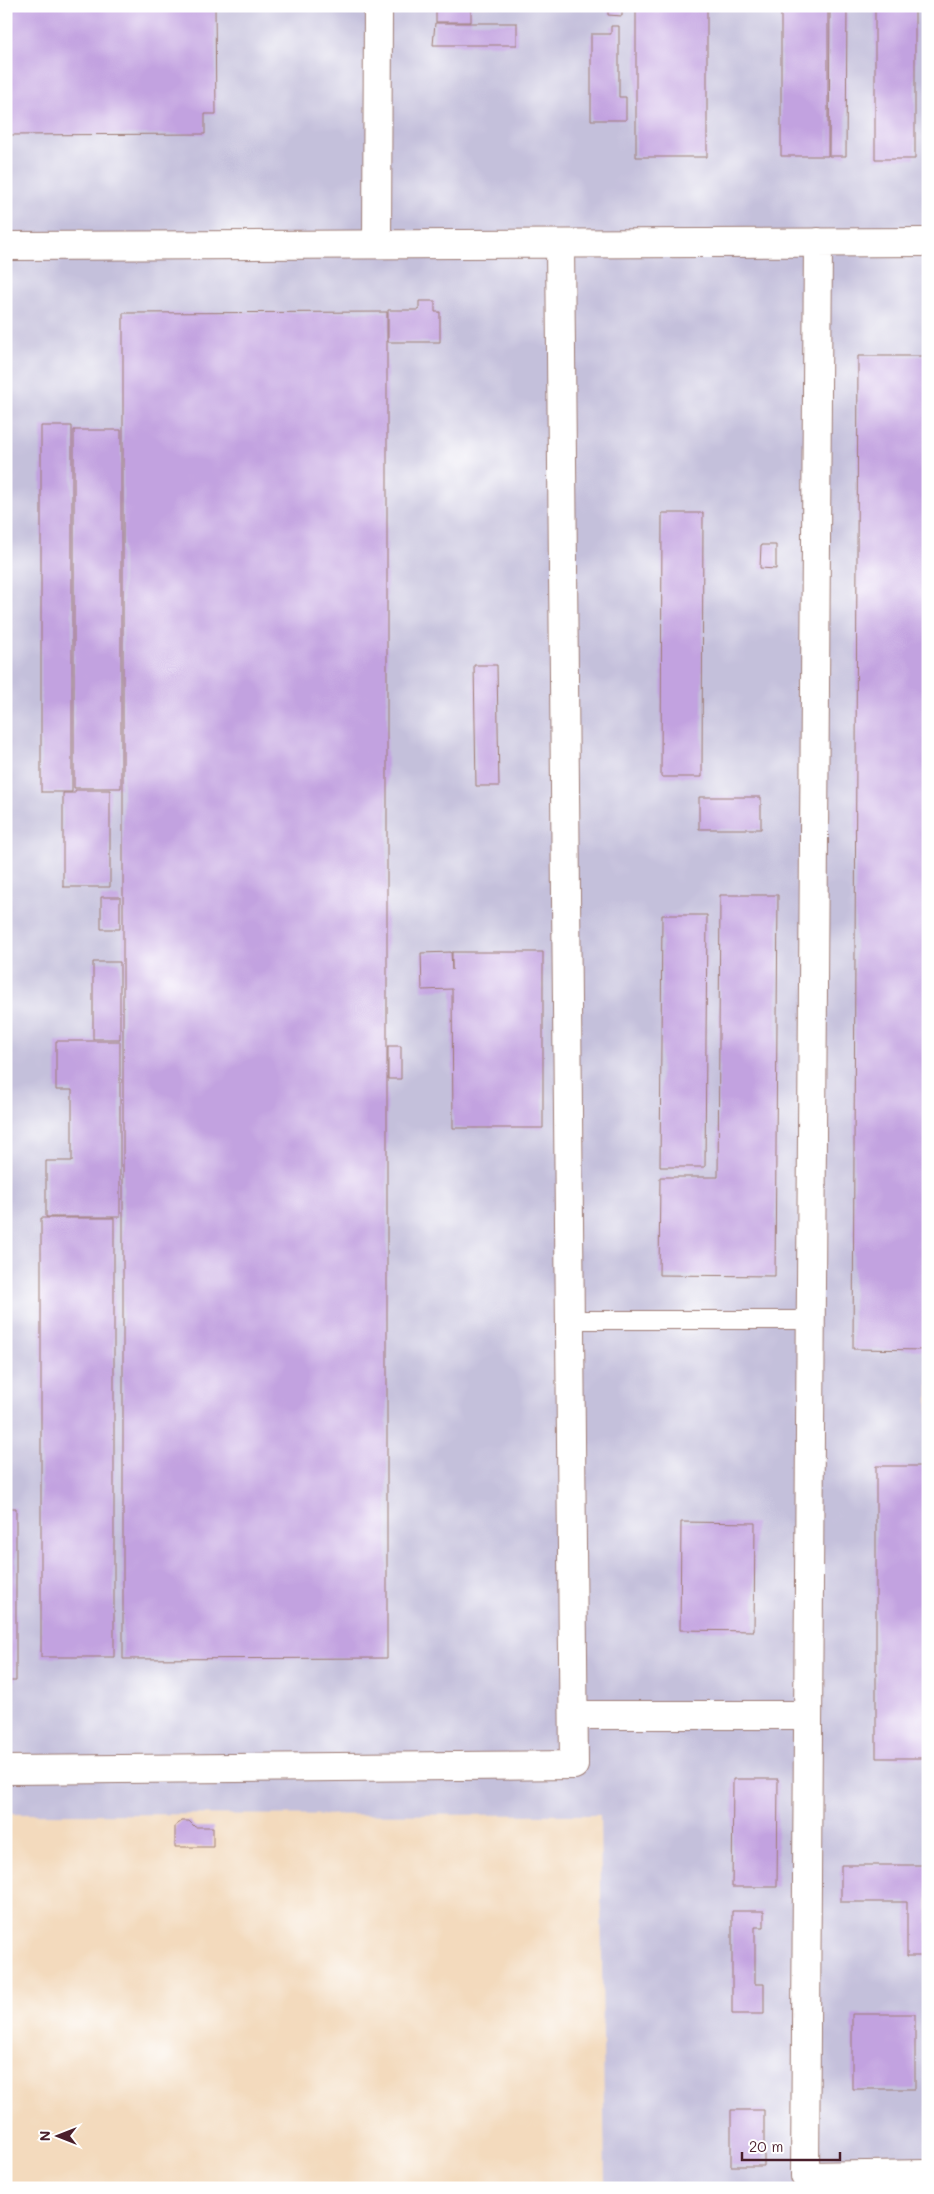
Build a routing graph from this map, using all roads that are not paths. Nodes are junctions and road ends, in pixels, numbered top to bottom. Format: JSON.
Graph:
{"nodes":[{"id":1,"x":378,"y":6,"type":"edge"},
{"id":2,"x":818,"y":242,"type":"junction"},
{"id":3,"x":928,"y":242,"type":"edge"},
{"id":4,"x":376,"y":244,"type":"junction"},
{"id":5,"x":560,"y":244,"type":"junction"},
{"id":6,"x":6,"y":246,"type":"edge"},
{"id":7,"x":570,"y":1320,"type":"junction"},
{"id":8,"x":810,"y":1320,"type":"junction"},
{"id":9,"x":574,"y":1715,"type":"junction"},
{"id":10,"x":808,"y":1716,"type":"junction"},
{"id":11,"x":6,"y":1770,"type":"edge"},
{"id":12,"x":928,"y":2174,"type":"edge"}],
"edges":[{"from":1,"to":4,"type":"street"},
{"from":2,"to":3,"type":"street"},
{"from":2,"to":5,"type":"street"},
{"from":2,"to":8,"type":"street"},
{"from":4,"to":5,"type":"street"},
{"from":4,"to":6,"type":"street"},
{"from":5,"to":7,"type":"street"},
{"from":7,"to":8,"type":"lane"},
{"from":7,"to":9,"type":"street"},
{"from":8,"to":10,"type":"street"},
{"from":9,"to":10,"type":"street"},
{"from":9,"to":11,"type":"street"},
{"from":10,"to":12,"type":"street"}]}
